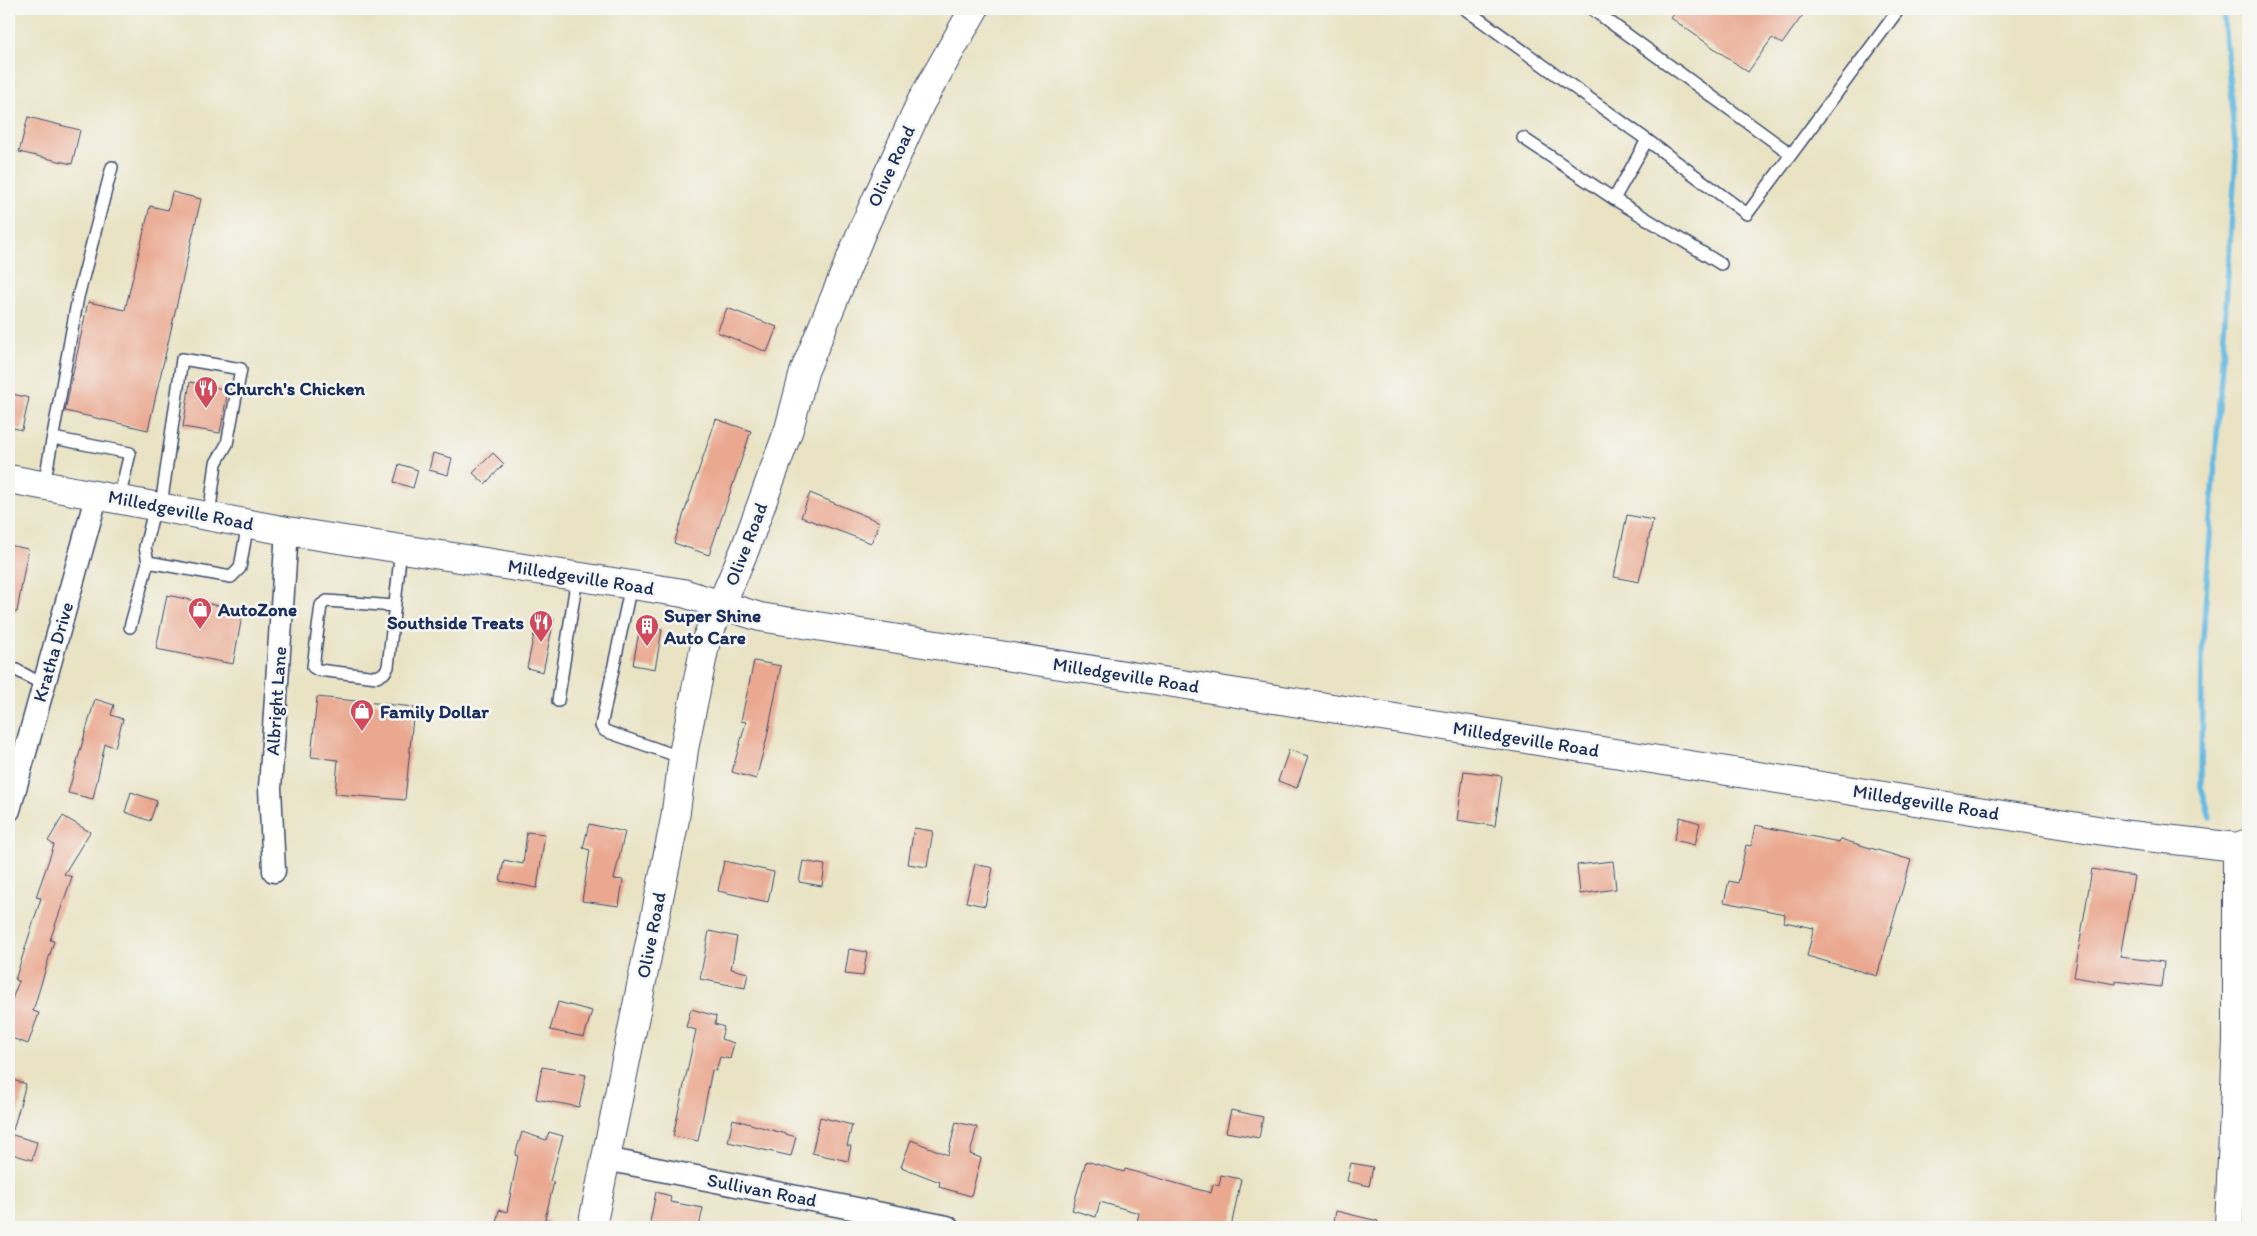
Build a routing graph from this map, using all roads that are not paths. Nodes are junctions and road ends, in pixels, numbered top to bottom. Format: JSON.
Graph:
{"nodes":[{"id":1,"x":974,"y":9,"type":"edge"},
{"id":2,"x":1465,"y":9,"type":"edge"},
{"id":3,"x":1592,"y":9,"type":"edge"},
{"id":4,"x":1899,"y":9,"type":"edge"},
{"id":5,"x":1523,"y":138,"type":"dead end"},
{"id":6,"x":1647,"y":140,"type":"junction"},
{"id":7,"x":1790,"y":154,"type":"junction"},
{"id":8,"x":112,"y":168,"type":"dead end"},
{"id":9,"x":1614,"y":199,"type":"junction"},
{"id":10,"x":1721,"y":264,"type":"dead end"},
{"id":11,"x":52,"y":438,"type":"junction"},
{"id":12,"x":9,"y":479,"type":"edge"},
{"id":13,"x":44,"y":485,"type":"junction"},
{"id":14,"x":108,"y":496,"type":"junction"},
{"id":15,"x":158,"y":506,"type":"junction"},
{"id":16,"x":208,"y":516,"type":"junction"},
{"id":17,"x":248,"y":523,"type":"junction"},
{"id":18,"x":288,"y":531,"type":"junction"},
{"id":19,"x":401,"y":549,"type":"junction"},
{"id":20,"x":148,"y":562,"type":"junction"},
{"id":21,"x":577,"y":577,"type":"junction"},
{"id":22,"x":631,"y":585,"type":"junction"},
{"id":23,"x":395,"y":606,"type":"junction"},
{"id":24,"x":722,"y":606,"type":"junction"},
{"id":25,"x":130,"y":627,"type":"dead end"},
{"id":26,"x":9,"y":666,"type":"edge"},
{"id":27,"x":44,"y":685,"type":"junction"},
{"id":28,"x":558,"y":701,"type":"dead end"},
{"id":29,"x":683,"y":758,"type":"junction"},
{"id":30,"x":9,"y":810,"type":"edge"},
{"id":31,"x":2245,"y":841,"type":"edge"},
{"id":32,"x":274,"y":871,"type":"dead end"},
{"id":33,"x":2243,"y":955,"type":"edge"},
{"id":34,"x":606,"y":1159,"type":"junction"},
{"id":35,"x":592,"y":1227,"type":"edge"},
{"id":36,"x":947,"y":1227,"type":"edge"},
{"id":37,"x":2230,"y":1227,"type":"edge"}],
"edges":[{"from":1,"to":24,"type":"main road","name":"Olive Road"},
{"from":2,"to":6,"type":"lane"},
{"from":3,"to":7,"type":"lane"},
{"from":4,"to":7,"type":"lane"},
{"from":5,"to":9,"type":"lane"},
{"from":6,"to":7,"type":"lane"},
{"from":6,"to":9,"type":"lane"},
{"from":8,"to":11,"type":"lane"},
{"from":9,"to":10,"type":"lane"},
{"from":11,"to":13,"type":"lane"},
{"from":11,"to":14,"type":"lane"},
{"from":12,"to":13,"type":"main road","name":"Milledgeville Road"},
{"from":13,"to":14,"type":"main road","name":"Milledgeville Road"},
{"from":14,"to":15,"type":"main road","name":"Milledgeville Road"},
{"from":14,"to":27,"type":"street","name":"Kratha Drive"},
{"from":15,"to":16,"type":"main road","name":"Milledgeville Road"},
{"from":15,"to":16,"type":"lane"},
{"from":15,"to":20,"type":"lane"},
{"from":16,"to":17,"type":"main road","name":"Milledgeville Road"},
{"from":17,"to":18,"type":"main road","name":"Milledgeville Road"},
{"from":17,"to":20,"type":"lane"},
{"from":18,"to":19,"type":"main road","name":"Milledgeville Road"},
{"from":18,"to":32,"type":"street","name":"Albright Lane"},
{"from":19,"to":21,"type":"main road","name":"Milledgeville Road"},
{"from":19,"to":23,"type":"lane"},
{"from":20,"to":25,"type":"lane"},
{"from":21,"to":22,"type":"main road","name":"Milledgeville Road"},
{"from":21,"to":28,"type":"lane"},
{"from":22,"to":24,"type":"main road","name":"Milledgeville Road"},
{"from":22,"to":29,"type":"lane"},
{"from":23,"to":23,"type":"lane"},
{"from":24,"to":29,"type":"main road","name":"Olive Road"},
{"from":24,"to":31,"type":"main road","name":"Milledgeville Road"},
{"from":26,"to":27,"type":"lane"},
{"from":27,"to":30,"type":"street","name":"Kratha Drive"},
{"from":29,"to":34,"type":"main road","name":"Olive Road"},
{"from":31,"to":33,"type":"main road"},
{"from":33,"to":37,"type":"main road"},
{"from":34,"to":35,"type":"main road","name":"Olive Road"},
{"from":34,"to":36,"type":"street","name":"Sullivan Road"}]}
